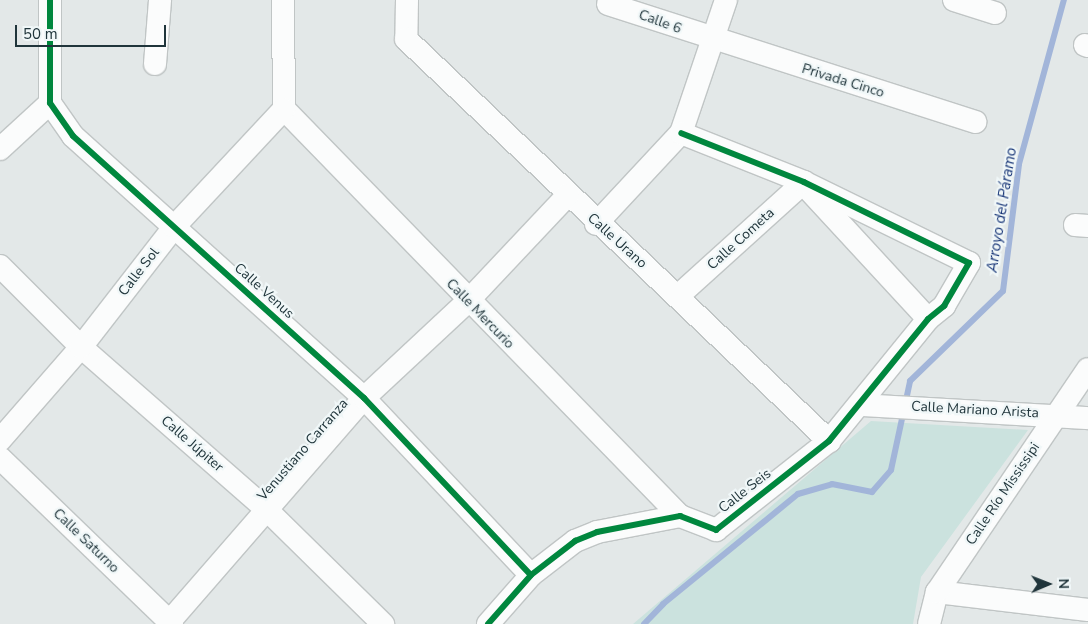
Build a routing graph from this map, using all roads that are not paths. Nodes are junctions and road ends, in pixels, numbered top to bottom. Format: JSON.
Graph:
{"nodes":[{"id":1,"x":50,"y":0,"type":"edge"},
{"id":2,"x":160,"y":0,"type":"edge"},
{"id":3,"x":283,"y":0,"type":"edge"},
{"id":4,"x":407,"y":0,"type":"edge"},
{"id":5,"x":726,"y":0,"type":"edge"},
{"id":6,"x":954,"y":0,"type":"edge"},
{"id":7,"x":608,"y":4,"type":"dead end"},
{"id":8,"x":995,"y":13,"type":"dead end"},
{"id":9,"x":712,"y":40,"type":"junction"},
{"id":10,"x":156,"y":64,"type":"dead end"},
{"id":11,"x":50,"y":103,"type":"junction"},
{"id":12,"x":284,"y":109,"type":"junction"},
{"id":13,"x":975,"y":122,"type":"dead end"},
{"id":14,"x":681,"y":133,"type":"junction"},
{"id":15,"x":0,"y":149,"type":"edge"},
{"id":16,"x":804,"y":183,"type":"junction"},
{"id":17,"x":568,"y":196,"type":"junction"},
{"id":18,"x":596,"y":224,"type":"junction"},
{"id":19,"x":174,"y":227,"type":"junction"},
{"id":20,"x":0,"y":266,"type":"edge"},
{"id":21,"x":678,"y":296,"type":"junction"},
{"id":22,"x":467,"y":302,"type":"junction"},
{"id":23,"x":928,"y":319,"type":"junction"},
{"id":24,"x":81,"y":347,"type":"junction"},
{"id":25,"x":1088,"y":369,"type":"edge"},
{"id":26,"x":364,"y":398,"type":"junction"},
{"id":27,"x":869,"y":406,"type":"junction"},
{"id":28,"x":1057,"y":414,"type":"junction"},
{"id":29,"x":1088,"y":418,"type":"edge"},
{"id":30,"x":0,"y":440,"type":"edge"},
{"id":31,"x":829,"y":441,"type":"junction"},
{"id":32,"x":0,"y":458,"type":"edge"},
{"id":33,"x":267,"y":510,"type":"junction"},
{"id":34,"x":680,"y":516,"type":"junction"},
{"id":35,"x":531,"y":575,"type":"junction"},
{"id":36,"x":937,"y":592,"type":"junction"},
{"id":37,"x":1088,"y":610,"type":"edge"},
{"id":38,"x":171,"y":622,"type":"edge"},
{"id":39,"x":383,"y":624,"type":"edge"},
{"id":40,"x":488,"y":624,"type":"edge"},
{"id":41,"x":929,"y":624,"type":"edge"}],
"edges":[{"from":1,"to":11,"type":"street"},
{"from":2,"to":10,"type":"street"},
{"from":3,"to":12,"type":"street"},
{"from":4,"to":17,"type":"street","name":"Calle Urano"},
{"from":5,"to":9,"type":"street"},
{"from":6,"to":8,"type":"street"},
{"from":7,"to":9,"type":"street","name":"Calle 6"},
{"from":9,"to":13,"type":"street","name":"Privada Cinco"},
{"from":9,"to":14,"type":"street"},
{"from":11,"to":15,"type":"street"},
{"from":11,"to":19,"type":"street","name":"Calle Venus"},
{"from":12,"to":19,"type":"street","name":"Calle Sol"},
{"from":12,"to":22,"type":"street","name":"Calle Mercurio"},
{"from":14,"to":16,"type":"street"},
{"from":14,"to":18,"type":"street"},
{"from":16,"to":21,"type":"street","name":"Calle Cometa"},
{"from":16,"to":23,"type":"street"},
{"from":16,"to":23,"type":"street","name":"Calle Seis"},
{"from":17,"to":18,"type":"street","name":"Calle Urano"},
{"from":17,"to":22,"type":"street","name":"Venustiano Carranza"},
{"from":18,"to":21,"type":"street","name":"Calle Urano"},
{"from":19,"to":24,"type":"street","name":"Calle Sol"},
{"from":19,"to":26,"type":"street","name":"Calle Venus"},
{"from":20,"to":24,"type":"street","name":"Calle Júpiter"},
{"from":21,"to":31,"type":"street","name":"Calle Urano"},
{"from":22,"to":26,"type":"street","name":"Venustiano Carranza"},
{"from":22,"to":34,"type":"street","name":"Calle Mercurio"},
{"from":23,"to":27,"type":"street","name":"Calle Seis"},
{"from":24,"to":30,"type":"street","name":"Calle Sol"},
{"from":24,"to":33,"type":"street","name":"Calle Júpiter"},
{"from":25,"to":28,"type":"street","name":"Calle Río Mississipi"},
{"from":26,"to":33,"type":"street","name":"Venustiano Carranza"},
{"from":26,"to":35,"type":"street","name":"Calle Venus"},
{"from":27,"to":28,"type":"street","name":"Calle Mariano Arista"},
{"from":27,"to":31,"type":"street","name":"Calle Seis"},
{"from":28,"to":29,"type":"street","name":"Calle Mariano Arista"},
{"from":28,"to":36,"type":"street","name":"Calle Río Mississipi"},
{"from":31,"to":34,"type":"street","name":"Calle Seis"},
{"from":32,"to":38,"type":"street","name":"Calle Saturno"},
{"from":33,"to":38,"type":"street","name":"Venustiano Carranza"},
{"from":33,"to":39,"type":"street","name":"Calle Júpiter"},
{"from":34,"to":35,"type":"street"},
{"from":35,"to":40,"type":"street"},
{"from":36,"to":37,"type":"street"},
{"from":36,"to":41,"type":"street","name":"Calle Río Mississipi"}]}
